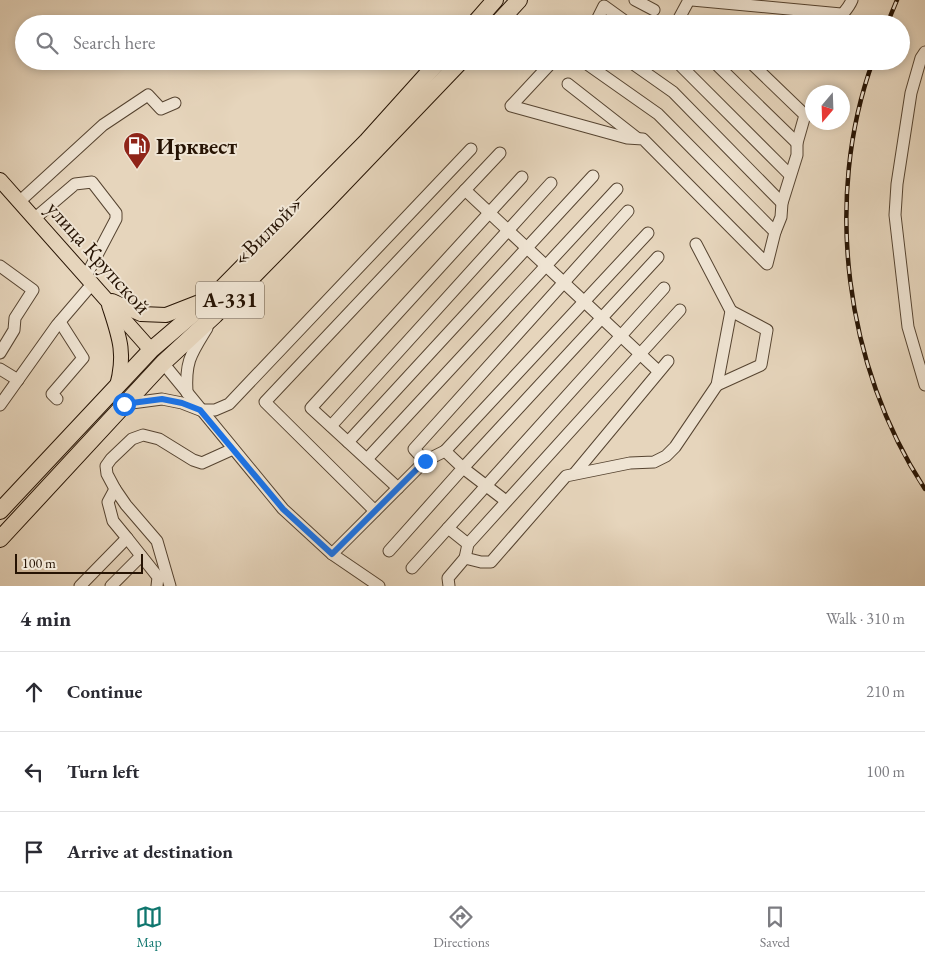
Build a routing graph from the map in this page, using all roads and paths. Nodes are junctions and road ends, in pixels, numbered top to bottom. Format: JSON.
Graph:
{"nodes":[{"id":1,"x":495,"y":0,"type":"edge"},
{"id":2,"x":519,"y":0,"type":"edge"},
{"id":3,"x":634,"y":0,"type":"edge"},
{"id":4,"x":690,"y":0,"type":"edge"},
{"id":5,"x":852,"y":0,"type":"edge"},
{"id":6,"x":605,"y":3,"type":"edge"},
{"id":7,"x":654,"y":10,"type":"dead end"},
{"id":8,"x":482,"y":15,"type":"edge"},
{"id":9,"x":505,"y":15,"type":"edge"},
{"id":10,"x":595,"y":15,"type":"edge"},
{"id":11,"x":600,"y":15,"type":"edge"},
{"id":12,"x":619,"y":15,"type":"edge"},
{"id":13,"x":681,"y":15,"type":"edge"},
{"id":14,"x":807,"y":15,"type":"edge"},
{"id":15,"x":842,"y":15,"type":"edge"},
{"id":16,"x":925,"y":52,"type":"edge"},
{"id":17,"x":431,"y":70,"type":"edge"},
{"id":18,"x":452,"y":70,"type":"edge"},
{"id":19,"x":544,"y":70,"type":"edge"},
{"id":20,"x":596,"y":70,"type":"edge"},
{"id":21,"x":641,"y":70,"type":"edge"},
{"id":22,"x":685,"y":70,"type":"edge"},
{"id":23,"x":721,"y":70,"type":"edge"},
{"id":24,"x":758,"y":70,"type":"edge"},
{"id":25,"x":568,"y":84,"type":"dead end"},
{"id":26,"x":174,"y":103,"type":"dead end"},
{"id":27,"x":637,"y":138,"type":"junction"},
{"id":28,"x":797,"y":143,"type":"junction"},
{"id":29,"x":471,"y":149,"type":"dead end"},
{"id":30,"x":500,"y":153,"type":"dead end"},
{"id":31,"x":790,"y":174,"type":"junction"},
{"id":32,"x":593,"y":176,"type":"dead end"},
{"id":33,"x":522,"y":177,"type":"dead end"},
{"id":34,"x":0,"y":180,"type":"edge"},
{"id":35,"x":551,"y":183,"type":"dead end"},
{"id":36,"x":617,"y":189,"type":"dead end"},
{"id":37,"x":465,"y":190,"type":"junction"},
{"id":38,"x":19,"y":202,"type":"junction"},
{"id":39,"x":782,"y":204,"type":"junction"},
{"id":40,"x":628,"y":211,"type":"dead end"},
{"id":41,"x":489,"y":213,"type":"junction"},
{"id":42,"x":34,"y":219,"type":"junction"},
{"id":43,"x":508,"y":230,"type":"junction"},
{"id":44,"x":775,"y":232,"type":"junction"},
{"id":45,"x":648,"y":233,"type":"dead end"},
{"id":46,"x":696,"y":244,"type":"dead end"},
{"id":47,"x":527,"y":248,"type":"junction"},
{"id":48,"x":658,"y":257,"type":"dead end"},
{"id":49,"x":0,"y":266,"type":"edge"},
{"id":50,"x":546,"y":266,"type":"junction"},
{"id":51,"x":90,"y":280,"type":"junction"},
{"id":52,"x":564,"y":283,"type":"junction"},
{"id":53,"x":664,"y":288,"type":"dead end"},
{"id":54,"x":213,"y":297,"type":"junction"},
{"id":55,"x":108,"y":300,"type":"junction"},
{"id":56,"x":584,"y":302,"type":"junction"},
{"id":57,"x":680,"y":310,"type":"dead end"},
{"id":58,"x":732,"y":311,"type":"junction"},
{"id":59,"x":215,"y":315,"type":"junction"},
{"id":60,"x":602,"y":318,"type":"junction"},
{"id":61,"x":60,"y":322,"type":"junction"},
{"id":62,"x":621,"y":336,"type":"junction"},
{"id":63,"x":152,"y":350,"type":"junction"},
{"id":64,"x":0,"y":353,"type":"edge"},
{"id":65,"x":640,"y":354,"type":"junction"},
{"id":66,"x":668,"y":361,"type":"dead end"},
{"id":67,"x":163,"y":363,"type":"junction"},
{"id":68,"x":655,"y":368,"type":"dead end"},
{"id":69,"x":0,"y":369,"type":"edge"},
{"id":70,"x":18,"y":380,"type":"junction"},
{"id":71,"x":717,"y":385,"type":"junction"},
{"id":72,"x":925,"y":385,"type":"edge"},
{"id":73,"x":116,"y":388,"type":"junction"},
{"id":74,"x":187,"y":393,"type":"junction"},
{"id":75,"x":57,"y":399,"type":"dead end"},
{"id":76,"x":124,"y":404,"type":"junction"},
{"id":77,"x":0,"y":405,"type":"edge"},
{"id":78,"x":200,"y":410,"type":"junction"},
{"id":79,"x":331,"y":426,"type":"junction"},
{"id":80,"x":348,"y":442,"type":"junction"},
{"id":81,"x":233,"y":449,"type":"junction"},
{"id":82,"x":445,"y":451,"type":"junction"},
{"id":83,"x":367,"y":459,"type":"junction"},
{"id":84,"x":425,"y":461,"type":"junction"},
{"id":85,"x":463,"y":468,"type":"junction"},
{"id":86,"x":576,"y":473,"type":"junction"},
{"id":87,"x":486,"y":486,"type":"junction"},
{"id":88,"x":398,"y":488,"type":"junction"},
{"id":89,"x":116,"y":489,"type":"junction"},
{"id":90,"x":506,"y":501,"type":"junction"},
{"id":91,"x":0,"y":511,"type":"edge"},
{"id":92,"x":375,"y":511,"type":"junction"},
{"id":93,"x":448,"y":528,"type":"junction"},
{"id":94,"x":127,"y":538,"type":"junction"},
{"id":95,"x":0,"y":539,"type":"edge"},
{"id":96,"x":468,"y":544,"type":"junction"},
{"id":97,"x":389,"y":551,"type":"dead end"},
{"id":98,"x":332,"y":554,"type":"junction"},
{"id":99,"x":141,"y":556,"type":"junction"},
{"id":100,"x":465,"y":558,"type":"junction"},
{"id":101,"x":412,"y":568,"type":"dead end"},
{"id":102,"x":80,"y":586,"type":"edge"},
{"id":103,"x":111,"y":586,"type":"edge"},
{"id":104,"x":157,"y":586,"type":"edge"},
{"id":105,"x":170,"y":586,"type":"edge"},
{"id":106,"x":378,"y":586,"type":"edge"},
{"id":107,"x":449,"y":586,"type":"edge"}],
"edges":[{"from":1,"to":8,"type":"highway"},
{"from":2,"to":9,"type":"highway"},
{"from":3,"to":7,"type":"street"},
{"from":4,"to":13,"type":"street"},
{"from":4,"to":14,"type":"street"},
{"from":5,"to":15,"type":"street"},
{"from":6,"to":10,"type":"street"},
{"from":6,"to":11,"type":"street"},
{"from":6,"to":12,"type":"street"},
{"from":16,"to":72,"type":"street"},
{"from":17,"to":54,"type":"highway","name":"«Вилюй»","number":"А-331"},
{"from":18,"to":59,"type":"highway","name":"«Вилюй»","number":"А-331"},
{"from":19,"to":27,"type":"street"},
{"from":20,"to":44,"type":"street"},
{"from":21,"to":39,"type":"street"},
{"from":22,"to":31,"type":"street"},
{"from":23,"to":28,"type":"street"},
{"from":24,"to":28,"type":"street"},
{"from":25,"to":27,"type":"street"},
{"from":26,"to":38,"type":"street"},
{"from":27,"to":44,"type":"street"},
{"from":28,"to":31,"type":"street"},
{"from":29,"to":78,"type":"street"},
{"from":30,"to":37,"type":"street"},
{"from":31,"to":39,"type":"street"},
{"from":32,"to":47,"type":"street"},
{"from":33,"to":41,"type":"street"},
{"from":34,"to":38,"type":"main road","name":"улица Крупской"},
{"from":35,"to":43,"type":"street"},
{"from":36,"to":50,"type":"street"},
{"from":37,"to":41,"type":"street"},
{"from":37,"to":92,"type":"street"},
{"from":38,"to":42,"type":"main road","name":"улица Крупской"},
{"from":39,"to":44,"type":"street"},
{"from":40,"to":52,"type":"street"},
{"from":41,"to":43,"type":"street"},
{"from":41,"to":79,"type":"street"},
{"from":42,"to":51,"type":"main road","name":"улица Крупской"},
{"from":42,"to":51,"type":"street"},
{"from":43,"to":47,"type":"street"},
{"from":43,"to":79,"type":"street"},
{"from":45,"to":56,"type":"street"},
{"from":46,"to":58,"type":"street"},
{"from":47,"to":50,"type":"street"},
{"from":47,"to":80,"type":"street"},
{"from":48,"to":60,"type":"street"},
{"from":49,"to":64,"type":"street"},
{"from":50,"to":52,"type":"street"},
{"from":50,"to":83,"type":"street"},
{"from":51,"to":55,"type":"main road","name":"улица Крупской"},
{"from":51,"to":61,"type":"street"},
{"from":52,"to":56,"type":"street"},
{"from":52,"to":84,"type":"street"},
{"from":53,"to":62,"type":"street"},
{"from":54,"to":55,"type":"main road"},
{"from":54,"to":63,"type":"highway","name":"«Вилюй»","number":"А-331"},
{"from":55,"to":63,"type":"main road","name":"улица Крупской"},
{"from":55,"to":73,"type":"main road"},
{"from":56,"to":60,"type":"street"},
{"from":56,"to":82,"type":"street"},
{"from":57,"to":65,"type":"street"},
{"from":58,"to":71,"type":"street"},
{"from":58,"to":71,"type":"street"},
{"from":59,"to":67,"type":"highway","name":"«Вилюй»","number":"А-331"},
{"from":59,"to":74,"type":"street"},
{"from":60,"to":62,"type":"street"},
{"from":60,"to":85,"type":"street"},
{"from":61,"to":70,"type":"street"},
{"from":61,"to":75,"type":"street"},
{"from":62,"to":65,"type":"street"},
{"from":62,"to":87,"type":"street"},
{"from":63,"to":67,"type":"highway","name":"улица Крупской"},
{"from":63,"to":73,"type":"highway","name":"«Вилюй»","number":"А-331"},
{"from":65,"to":68,"type":"street"},
{"from":65,"to":90,"type":"street"},
{"from":66,"to":86,"type":"street"},
{"from":67,"to":74,"type":"street"},
{"from":67,"to":76,"type":"highway","name":"«Вилюй»","number":"А-331"},
{"from":69,"to":70,"type":"street"},
{"from":70,"to":77,"type":"street"},
{"from":71,"to":86,"type":"street"},
{"from":73,"to":91,"type":"highway","name":"«Вилюй»","number":"А-331"},
{"from":74,"to":78,"type":"street"},
{"from":76,"to":78,"type":"street"},
{"from":76,"to":95,"type":"highway","name":"«Вилюй»","number":"А-331"},
{"from":78,"to":81,"type":"street"},
{"from":79,"to":80,"type":"street"},
{"from":80,"to":83,"type":"street"},
{"from":81,"to":89,"type":"street"},
{"from":81,"to":98,"type":"street"},
{"from":82,"to":84,"type":"street"},
{"from":82,"to":85,"type":"street"},
{"from":83,"to":88,"type":"street"},
{"from":84,"to":88,"type":"street"},
{"from":85,"to":87,"type":"street"},
{"from":85,"to":97,"type":"street"},
{"from":86,"to":100,"type":"street"},
{"from":87,"to":90,"type":"street"},
{"from":87,"to":93,"type":"street"},
{"from":88,"to":92,"type":"street"},
{"from":89,"to":94,"type":"street"},
{"from":89,"to":105,"type":"street"},
{"from":90,"to":96,"type":"street"},
{"from":92,"to":98,"type":"street"},
{"from":93,"to":96,"type":"street"},
{"from":93,"to":101,"type":"street"},
{"from":94,"to":99,"type":"street"},
{"from":94,"to":102,"type":"street"},
{"from":96,"to":100,"type":"street"},
{"from":98,"to":106,"type":"street"},
{"from":99,"to":103,"type":"street"},
{"from":99,"to":104,"type":"street"},
{"from":100,"to":107,"type":"street"}]}
